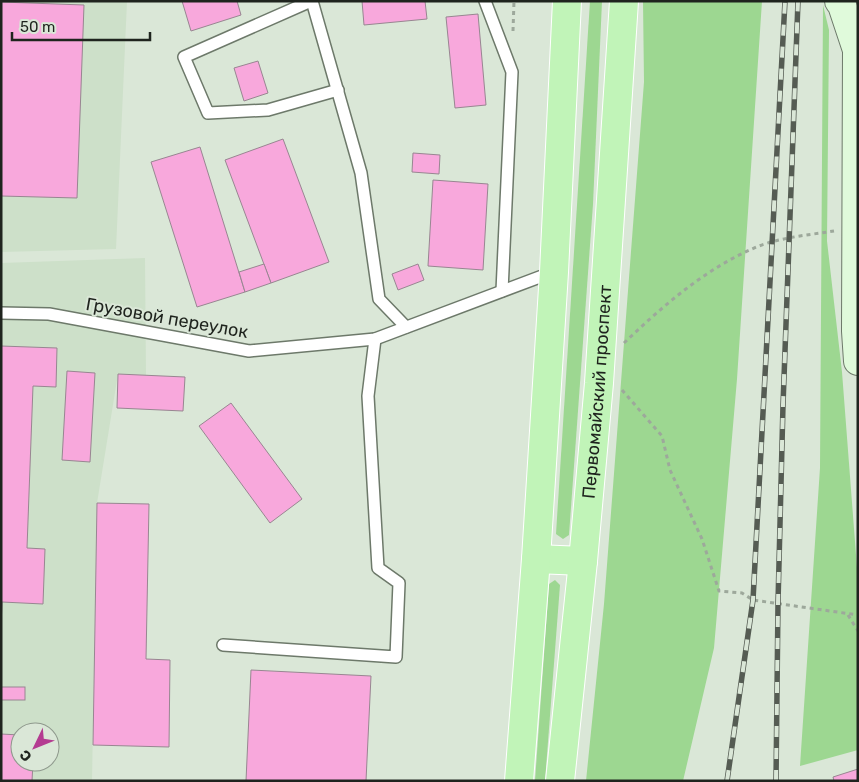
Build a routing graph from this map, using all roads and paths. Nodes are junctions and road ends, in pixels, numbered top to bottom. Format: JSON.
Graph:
{"nodes":[{"id":1,"x":311,"y":1,"type":"edge"},
{"id":2,"x":485,"y":1,"type":"edge"},
{"id":3,"x":567,"y":1,"type":"edge"},
{"id":4,"x":624,"y":1,"type":"edge"},
{"id":5,"x":838,"y":1,"type":"edge"},
{"id":6,"x":338,"y":90,"type":"junction"},
{"id":7,"x":857,"y":218,"type":"edge"},
{"id":8,"x":554,"y":272,"type":"junction"},
{"id":9,"x":502,"y":291,"type":"junction"},
{"id":10,"x":1,"y":313,"type":"edge"},
{"id":11,"x":406,"y":327,"type":"junction"},
{"id":12,"x":375,"y":339,"type":"junction"},
{"id":13,"x":622,"y":352,"type":"dead end"},
{"id":14,"x":858,"y":361,"type":"edge"},
{"id":15,"x":618,"y":385,"type":"dead end"},
{"id":16,"x":536,"y":559,"type":"junction"},
{"id":17,"x":583,"y":561,"type":"junction"},
{"id":18,"x":847,"y":614,"type":"junction"},
{"id":19,"x":858,"y":616,"type":"edge"},
{"id":20,"x":858,"y":631,"type":"edge"},
{"id":21,"x":223,"y":645,"type":"dead end"},
{"id":22,"x":519,"y":781,"type":"edge"},
{"id":23,"x":560,"y":781,"type":"edge"}],
"edges":[{"from":1,"to":6,"type":"lane"},
{"from":1,"to":6,"type":"lane"},
{"from":2,"to":9,"type":"lane"},
{"from":3,"to":8,"type":"main road"},
{"from":4,"to":17,"type":"main road","name":"Первомайский проспект"},
{"from":5,"to":7,"type":"main road"},
{"from":6,"to":11,"type":"lane"},
{"from":7,"to":13,"type":"path"},
{"from":7,"to":14,"type":"main road"},
{"from":8,"to":9,"type":"lane","name":"Грузовой переулок"},
{"from":8,"to":16,"type":"main road"},
{"from":9,"to":11,"type":"lane","name":"Грузовой переулок"},
{"from":10,"to":12,"type":"lane","name":"Грузовой переулок"},
{"from":11,"to":12,"type":"lane","name":"Грузовой переулок"},
{"from":12,"to":21,"type":"lane"},
{"from":15,"to":18,"type":"path"},
{"from":16,"to":17,"type":"main road"},
{"from":16,"to":22,"type":"main road"},
{"from":17,"to":23,"type":"main road","name":"Первомайский проспект"},
{"from":18,"to":19,"type":"path"},
{"from":18,"to":20,"type":"path"}]}
